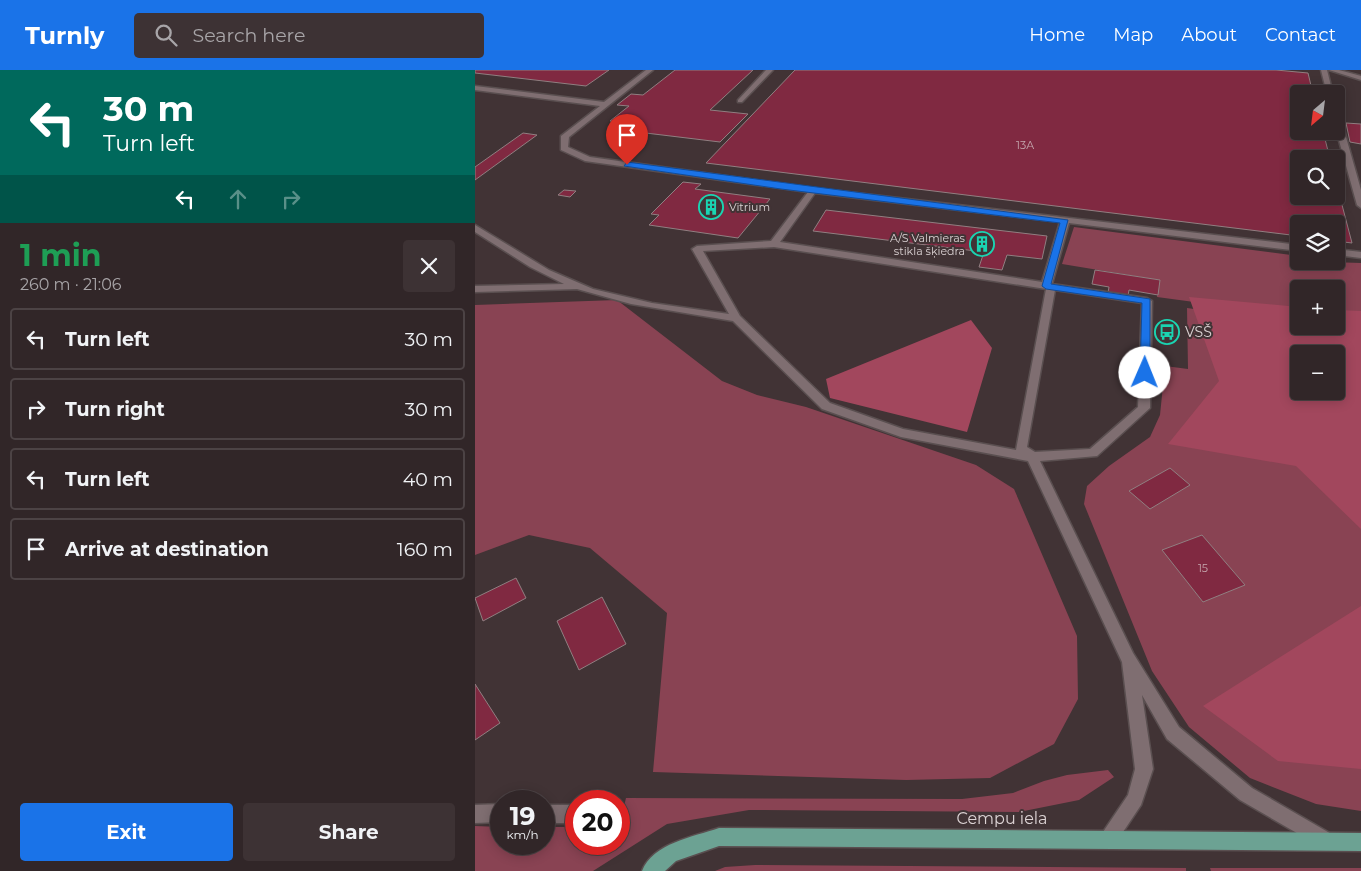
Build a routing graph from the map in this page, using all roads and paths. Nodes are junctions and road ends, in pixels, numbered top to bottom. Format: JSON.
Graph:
{"nodes":[{"id":1,"x":650,"y":70,"type":"edge"},
{"id":2,"x":770,"y":70,"type":"edge"},
{"id":3,"x":1324,"y":70,"type":"edge"},
{"id":4,"x":1332,"y":70,"type":"edge"},
{"id":5,"x":1361,"y":78,"type":"edge"},
{"id":6,"x":1328,"y":85,"type":"edge"},
{"id":7,"x":475,"y":88,"type":"edge"},
{"id":8,"x":739,"y":101,"type":"dead end"},
{"id":9,"x":603,"y":104,"type":"junction"},
{"id":10,"x":1343,"y":140,"type":"edge"},
{"id":11,"x":813,"y":190,"type":"junction"},
{"id":12,"x":1361,"y":205,"type":"edge"},
{"id":13,"x":1065,"y":221,"type":"junction"},
{"id":14,"x":475,"y":228,"type":"edge"},
{"id":15,"x":774,"y":244,"type":"junction"},
{"id":16,"x":1290,"y":247,"type":"edge"},
{"id":17,"x":1345,"y":253,"type":"edge"},
{"id":18,"x":1361,"y":255,"type":"edge"},
{"id":19,"x":580,"y":287,"type":"junction"},
{"id":20,"x":1049,"y":287,"type":"junction"},
{"id":21,"x":475,"y":289,"type":"edge"},
{"id":22,"x":736,"y":318,"type":"junction"},
{"id":23,"x":1032,"y":457,"type":"junction"},
{"id":24,"x":1128,"y":658,"type":"junction"},
{"id":25,"x":475,"y":814,"type":"edge"},
{"id":26,"x":490,"y":814,"type":"edge"},
{"id":27,"x":1109,"y":838,"type":"junction"},
{"id":28,"x":1329,"y":842,"type":"junction"},
{"id":29,"x":1361,"y":842,"type":"edge"},
{"id":30,"x":651,"y":871,"type":"edge"}],
"edges":[{"from":1,"to":9,"type":"street"},
{"from":2,"to":8,"type":"street"},
{"from":3,"to":6,"type":"street"},
{"from":4,"to":5,"type":"street"},
{"from":7,"to":9,"type":"street"},
{"from":9,"to":11,"type":"street"},
{"from":10,"to":12,"type":"street"},
{"from":11,"to":13,"type":"street"},
{"from":11,"to":15,"type":"street"},
{"from":13,"to":16,"type":"street"},
{"from":13,"to":20,"type":"street"},
{"from":14,"to":19,"type":"street"},
{"from":15,"to":20,"type":"street"},
{"from":15,"to":22,"type":"street"},
{"from":17,"to":18,"type":"street"},
{"from":19,"to":21,"type":"street"},
{"from":19,"to":22,"type":"street"},
{"from":20,"to":23,"type":"street"},
{"from":20,"to":23,"type":"street"},
{"from":22,"to":23,"type":"street"},
{"from":23,"to":24,"type":"street"},
{"from":24,"to":27,"type":"street"},
{"from":24,"to":28,"type":"street"},
{"from":25,"to":26,"type":"street"},
{"from":27,"to":28,"type":"main road","name":"Cempu iela"},
{"from":27,"to":30,"type":"main road","name":"Cempu iela"},
{"from":28,"to":29,"type":"main road","name":"Cempu iela"}]}
